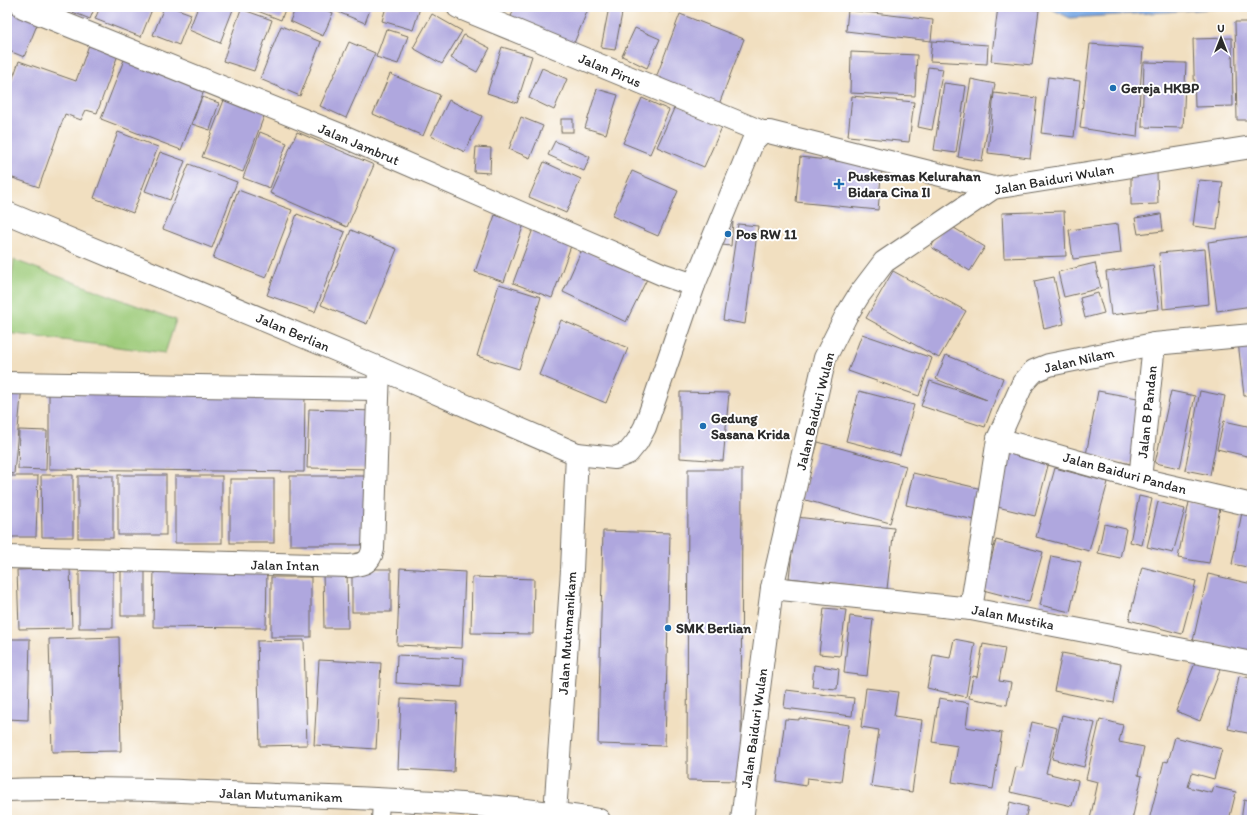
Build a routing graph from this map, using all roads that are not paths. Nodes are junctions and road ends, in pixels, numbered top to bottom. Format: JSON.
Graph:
{"nodes":[{"id":1,"x":23,"y":7,"type":"edge"},
{"id":2,"x":458,"y":7,"type":"edge"},
{"id":3,"x":762,"y":132,"type":"junction"},
{"id":4,"x":1252,"y":147,"type":"edge"},
{"id":5,"x":992,"y":188,"type":"junction"},
{"id":6,"x":7,"y":213,"type":"edge"},
{"id":7,"x":694,"y":285,"type":"junction"},
{"id":8,"x":1252,"y":335,"type":"edge"},
{"id":9,"x":1154,"y":344,"type":"junction"},
{"id":10,"x":378,"y":378,"type":"junction"},
{"id":11,"x":7,"y":383,"type":"edge"},
{"id":12,"x":998,"y":438,"type":"junction"},
{"id":13,"x":577,"y":454,"type":"junction"},
{"id":14,"x":1140,"y":479,"type":"junction"},
{"id":15,"x":1252,"y":505,"type":"edge"},
{"id":16,"x":7,"y":557,"type":"edge"},
{"id":17,"x":772,"y":588,"type":"junction"},
{"id":18,"x":971,"y":609,"type":"junction"},
{"id":19,"x":1252,"y":663,"type":"edge"},
{"id":20,"x":7,"y":790,"type":"edge"},
{"id":21,"x":381,"y":799,"type":"junction"},
{"id":22,"x":555,"y":813,"type":"junction"},
{"id":23,"x":380,"y":820,"type":"edge"},
{"id":24,"x":599,"y":820,"type":"edge"},
{"id":25,"x":742,"y":820,"type":"edge"}],
"edges":[{"from":1,"to":7,"type":"street","name":"Jalan Jambrut"},
{"from":2,"to":3,"type":"street","name":"Jalan Pirus"},
{"from":3,"to":5,"type":"street","name":"Jalan Pirus"},
{"from":3,"to":7,"type":"street","name":"Jalan Berlian"},
{"from":4,"to":5,"type":"street","name":"Jalan Baiduri Wulan"},
{"from":5,"to":17,"type":"street","name":"Jalan Baiduri Wulan"},
{"from":6,"to":10,"type":"street","name":"Jalan Berlian"},
{"from":7,"to":13,"type":"street","name":"Jalan Berlian"},
{"from":8,"to":9,"type":"street","name":"Jalan Nilam"},
{"from":9,"to":12,"type":"street","name":"Jalan Nilam"},
{"from":9,"to":14,"type":"street","name":"Jalan B Pandan"},
{"from":10,"to":11,"type":"street"},
{"from":10,"to":13,"type":"street","name":"Jalan Berlian"},
{"from":10,"to":16,"type":"street","name":"Jalan Intan"},
{"from":12,"to":14,"type":"street","name":"Jalan Baiduri Pandan"},
{"from":12,"to":18,"type":"street","name":"Jalan Nilam"},
{"from":13,"to":22,"type":"street","name":"Jalan Mutumanikam"},
{"from":14,"to":15,"type":"street","name":"Jalan Baiduri Pandan"},
{"from":17,"to":18,"type":"street","name":"Jalan Mustika"},
{"from":17,"to":25,"type":"street","name":"Jalan Baiduri Wulan"},
{"from":18,"to":19,"type":"street","name":"Jalan Mustika"},
{"from":20,"to":21,"type":"street","name":"Jalan Mutumanikam"},
{"from":21,"to":22,"type":"street","name":"Jalan Mutumanikam"},
{"from":21,"to":23,"type":"lane"},
{"from":22,"to":24,"type":"street","name":"Jalan Mutumanikam"}]}
